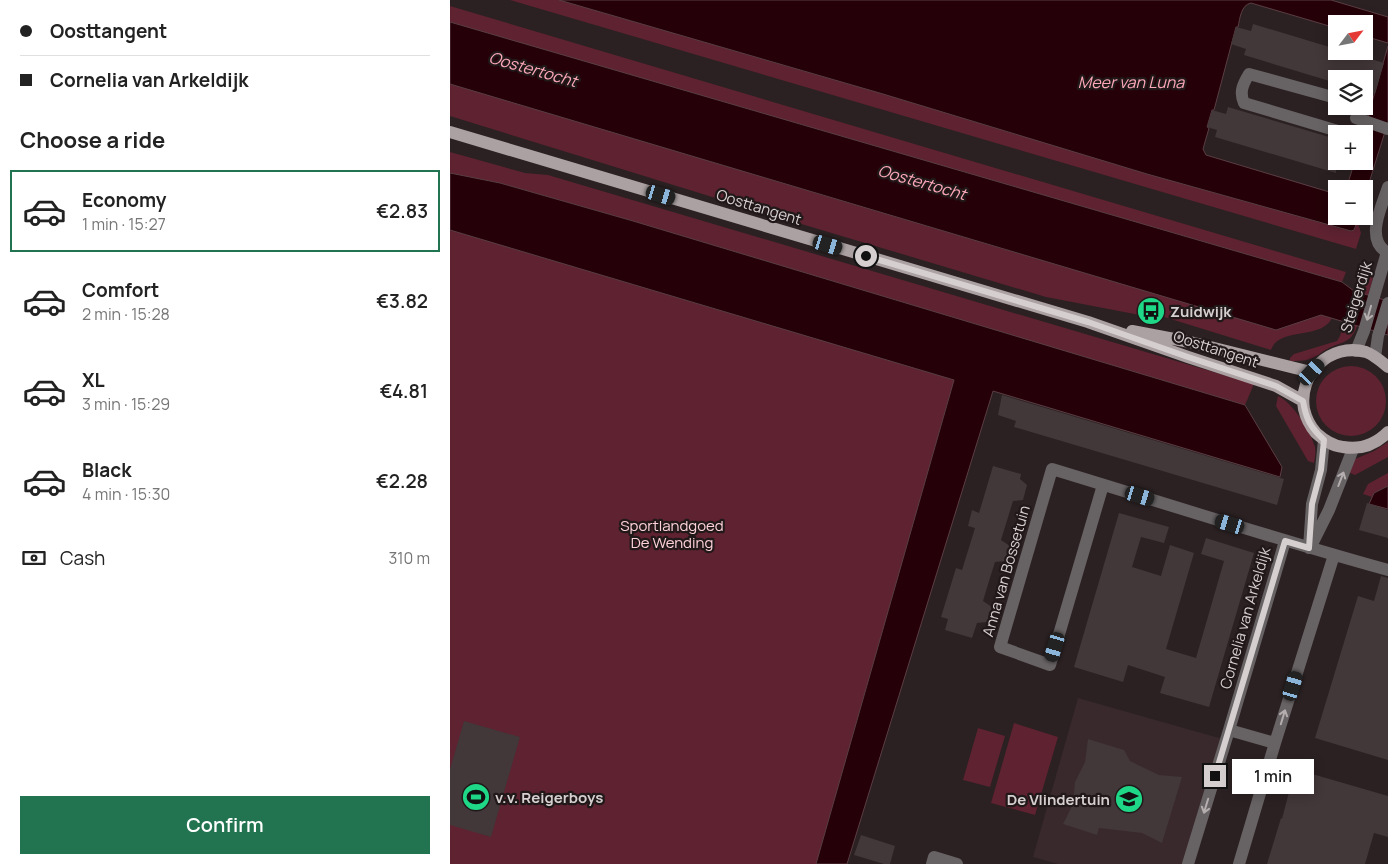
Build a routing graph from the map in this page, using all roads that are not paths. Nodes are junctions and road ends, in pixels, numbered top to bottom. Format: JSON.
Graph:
{"nodes":[{"id":1,"x":1328,"y":96,"type":"edge"},
{"id":2,"x":1362,"y":115,"type":"edge"},
{"id":3,"x":1328,"y":128,"type":"edge"},
{"id":4,"x":1388,"y":129,"type":"edge"},
{"id":5,"x":450,"y":132,"type":"edge"},
{"id":6,"x":1388,"y":188,"type":"edge"},
{"id":7,"x":1387,"y":253,"type":"edge"},
{"id":8,"x":1388,"y":303,"type":"edge"},
{"id":9,"x":1088,"y":322,"type":"junction"},
{"id":10,"x":1356,"y":351,"type":"junction"},
{"id":11,"x":1375,"y":357,"type":"junction"},
{"id":12,"x":1388,"y":367,"type":"edge"},
{"id":13,"x":1312,"y":372,"type":"junction"},
{"id":14,"x":1303,"y":401,"type":"junction"},
{"id":15,"x":1388,"y":432,"type":"edge"},
{"id":16,"x":1324,"y":440,"type":"junction"},
{"id":17,"x":1353,"y":449,"type":"junction"},
{"id":18,"x":1103,"y":485,"type":"junction"},
{"id":19,"x":1285,"y":541,"type":"junction"},
{"id":20,"x":1309,"y":548,"type":"junction"},
{"id":21,"x":1334,"y":555,"type":"junction"},
{"id":22,"x":1388,"y":570,"type":"edge"},
{"id":23,"x":1229,"y":730,"type":"junction"},
{"id":24,"x":1275,"y":743,"type":"junction"},
{"id":25,"x":932,"y":864,"type":"edge"},
{"id":26,"x":957,"y":864,"type":"edge"},
{"id":27,"x":1188,"y":864,"type":"edge"},
{"id":28,"x":1239,"y":864,"type":"edge"}],
"edges":[{"from":1,"to":3,"type":"street"},
{"from":2,"to":4,"type":"street"},
{"from":5,"to":9,"type":"main road","name":"Oosttangent"},
{"from":6,"to":7,"type":"street","name":"Steigerdijk"},
{"from":7,"to":10,"type":"street","name":"Steigerdijk","one_way":true},
{"from":8,"to":11,"type":"street"},
{"from":9,"to":13,"type":"main road","name":"Oosttangent"},
{"from":9,"to":14,"type":"main road","name":"Oosttangent"},
{"from":10,"to":11,"type":"main road"},
{"from":10,"to":13,"type":"main road"},
{"from":11,"to":12,"type":"main road"},
{"from":13,"to":14,"type":"main road"},
{"from":14,"to":16,"type":"main road"},
{"from":15,"to":17,"type":"main road"},
{"from":16,"to":17,"type":"main road"},
{"from":16,"to":20,"type":"street"},
{"from":20,"to":17,"type":"street","one_way":true},
{"from":18,"to":18,"type":"street","name":"Anna van Bossetuin"},
{"from":18,"to":19,"type":"street","name":"Anna van Bossetuin"},
{"from":19,"to":20,"type":"street","name":"Cornelia van Arkeldijk"},
{"from":19,"to":23,"type":"street","name":"Cornelia van Arkeldijk"},
{"from":20,"to":21,"type":"street","name":"Cornelia van Arkeldijk"},
{"from":21,"to":22,"type":"street","name":"Cornelia van Arkeldijk"},
{"from":24,"to":21,"type":"street","one_way":true},
{"from":23,"to":24,"type":"street"},
{"from":23,"to":27,"type":"street","name":"Cornelia van Arkeldijk","one_way":true},
{"from":24,"to":28,"type":"street"},
{"from":25,"to":26,"type":"street"}]}
